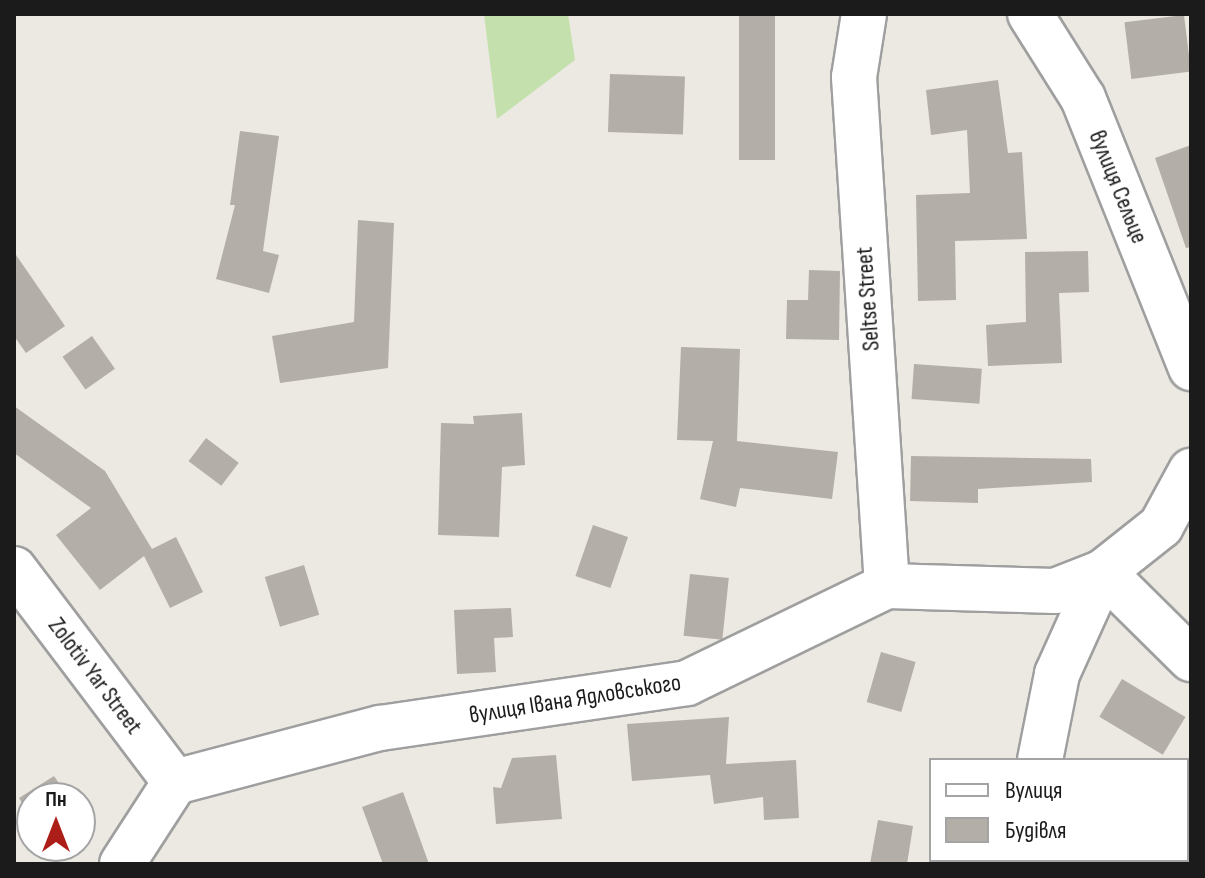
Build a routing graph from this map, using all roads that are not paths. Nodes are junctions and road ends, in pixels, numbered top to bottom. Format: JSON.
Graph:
{"nodes":[{"id":1,"x":864,"y":14,"type":"edge"},
{"id":2,"x":1030,"y":14,"type":"edge"},
{"id":3,"x":1191,"y":368,"type":"edge"},
{"id":4,"x":1191,"y":471,"type":"edge"},
{"id":5,"x":14,"y":569,"type":"edge"},
{"id":6,"x":1103,"y":572,"type":"junction"},
{"id":7,"x":887,"y":586,"type":"junction"},
{"id":8,"x":1191,"y":659,"type":"edge"},
{"id":9,"x":1040,"y":758,"type":"edge"},
{"id":10,"x":175,"y":782,"type":"junction"},
{"id":11,"x":122,"y":864,"type":"edge"}],
"edges":[{"from":1,"to":7,"type":"street","name":"Seltse Street"},
{"from":2,"to":3,"type":"street","name":"вулиця Сельце"},
{"from":4,"to":6,"type":"street"},
{"from":5,"to":10,"type":"street","name":"Zolotiv Yar Street"},
{"from":6,"to":7,"type":"street","name":"вулиця Івана Ядловського"},
{"from":6,"to":8,"type":"street"},
{"from":6,"to":9,"type":"street"},
{"from":7,"to":10,"type":"street","name":"вулиця Івана Ядловського"},
{"from":10,"to":11,"type":"street"}]}
